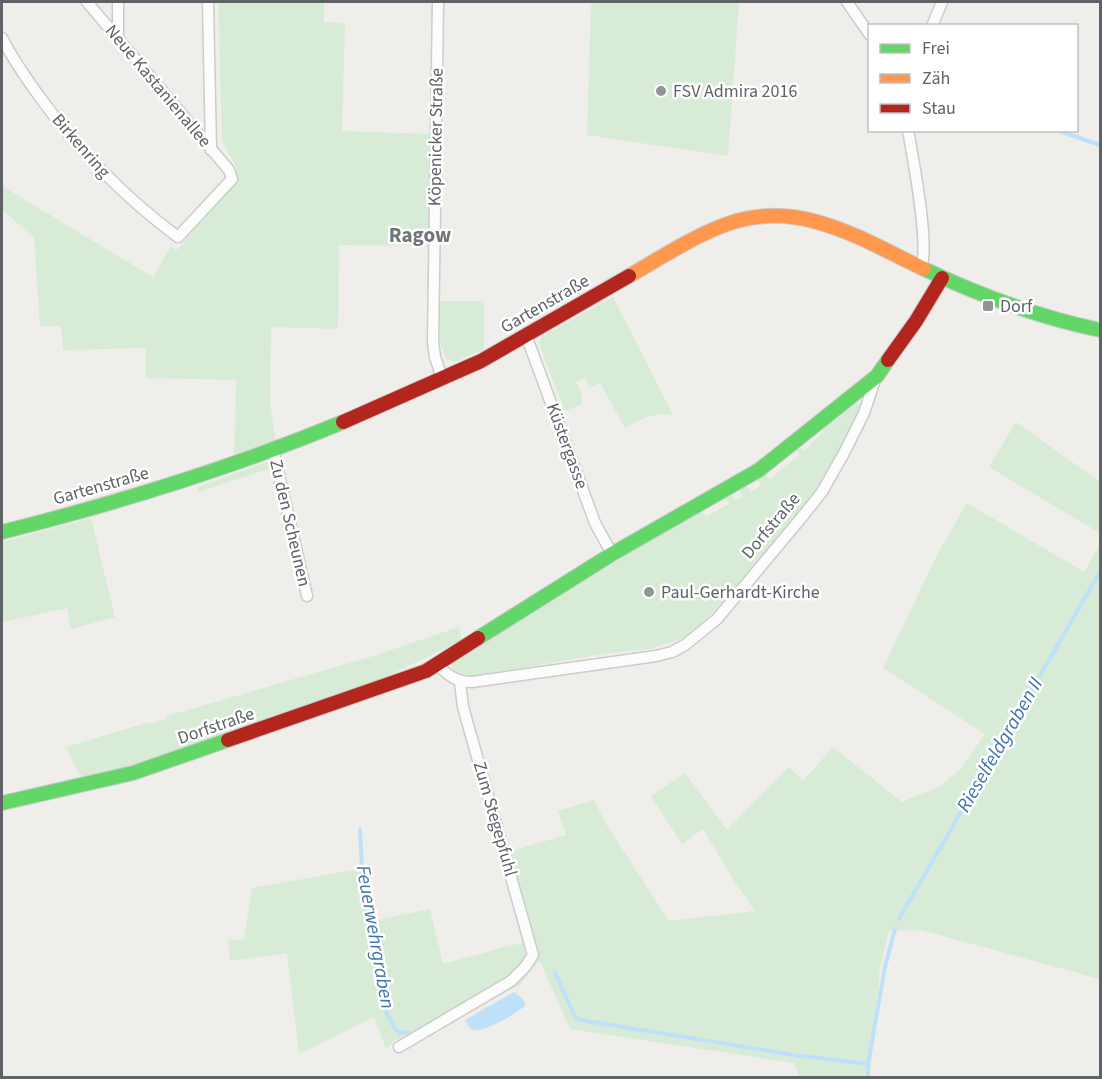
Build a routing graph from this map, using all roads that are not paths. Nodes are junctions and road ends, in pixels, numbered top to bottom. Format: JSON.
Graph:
{"nodes":[{"id":1,"x":87,"y":2,"type":"edge"},
{"id":2,"x":118,"y":2,"type":"edge"},
{"id":3,"x":208,"y":2,"type":"edge"},
{"id":4,"x":438,"y":2,"type":"edge"},
{"id":5,"x":847,"y":2,"type":"edge"},
{"id":6,"x":942,"y":2,"type":"edge"},
{"id":7,"x":933,"y":24,"type":"edge"},
{"id":8,"x":868,"y":32,"type":"edge"},
{"id":9,"x":118,"y":37,"type":"junction"},
{"id":10,"x":2,"y":38,"type":"edge"},
{"id":11,"x":908,"y":132,"type":"edge"},
{"id":12,"x":211,"y":150,"type":"junction"},
{"id":13,"x":229,"y":170,"type":"joint"},
{"id":14,"x":921,"y":268,"type":"junction"},
{"id":15,"x":942,"y":278,"type":"junction"},
{"id":16,"x":1101,"y":330,"type":"edge"},
{"id":17,"x":526,"y":335,"type":"junction"},
{"id":18,"x":877,"y":376,"type":"junction"},
{"id":19,"x":442,"y":378,"type":"junction"},
{"id":20,"x":273,"y":449,"type":"junction"},
{"id":21,"x":2,"y":532,"type":"edge"},
{"id":22,"x":612,"y":554,"type":"junction"},
{"id":23,"x":307,"y":596,"type":"dead end"},
{"id":24,"x":438,"y":665,"type":"junction"},
{"id":25,"x":460,"y":682,"type":"junction"},
{"id":26,"x":2,"y":803,"type":"edge"},
{"id":27,"x":399,"y":1047,"type":"dead end"}],
"edges":[{"from":1,"to":9,"type":"street","name":"Neue Kastanienallee"},
{"from":2,"to":9,"type":"street"},
{"from":3,"to":12,"type":"street"},
{"from":4,"to":19,"type":"street","name":"Köpenicker Straße"},
{"from":5,"to":8,"type":"street"},
{"from":6,"to":7,"type":"street"},
{"from":9,"to":12,"type":"street","name":"Neue Kastanienallee"},
{"from":10,"to":13,"type":"street","name":"Birkenring"},
{"from":11,"to":14,"type":"street"},
{"from":12,"to":13,"type":"street","name":"Neue Kastanienallee"},
{"from":14,"to":15,"type":"street","name":"Gartenstraße"},
{"from":14,"to":17,"type":"street","name":"Gartenstraße"},
{"from":15,"to":16,"type":"street","name":"Gartenstraße"},
{"from":15,"to":18,"type":"street","name":"Dorfstraße"},
{"from":17,"to":19,"type":"street","name":"Gartenstraße"},
{"from":17,"to":22,"type":"street","name":"Küstergasse"},
{"from":18,"to":22,"type":"street","name":"Dorfstraße"},
{"from":18,"to":25,"type":"street","name":"Dorfstraße"},
{"from":19,"to":20,"type":"street","name":"Gartenstraße"},
{"from":20,"to":21,"type":"street","name":"Gartenstraße"},
{"from":20,"to":23,"type":"street","name":"Zu den Scheunen"},
{"from":22,"to":24,"type":"street","name":"Dorfstraße"},
{"from":24,"to":25,"type":"street"},
{"from":24,"to":26,"type":"street","name":"Dorfstraße"},
{"from":25,"to":27,"type":"street","name":"Zum Stegepfuhl"}]}
